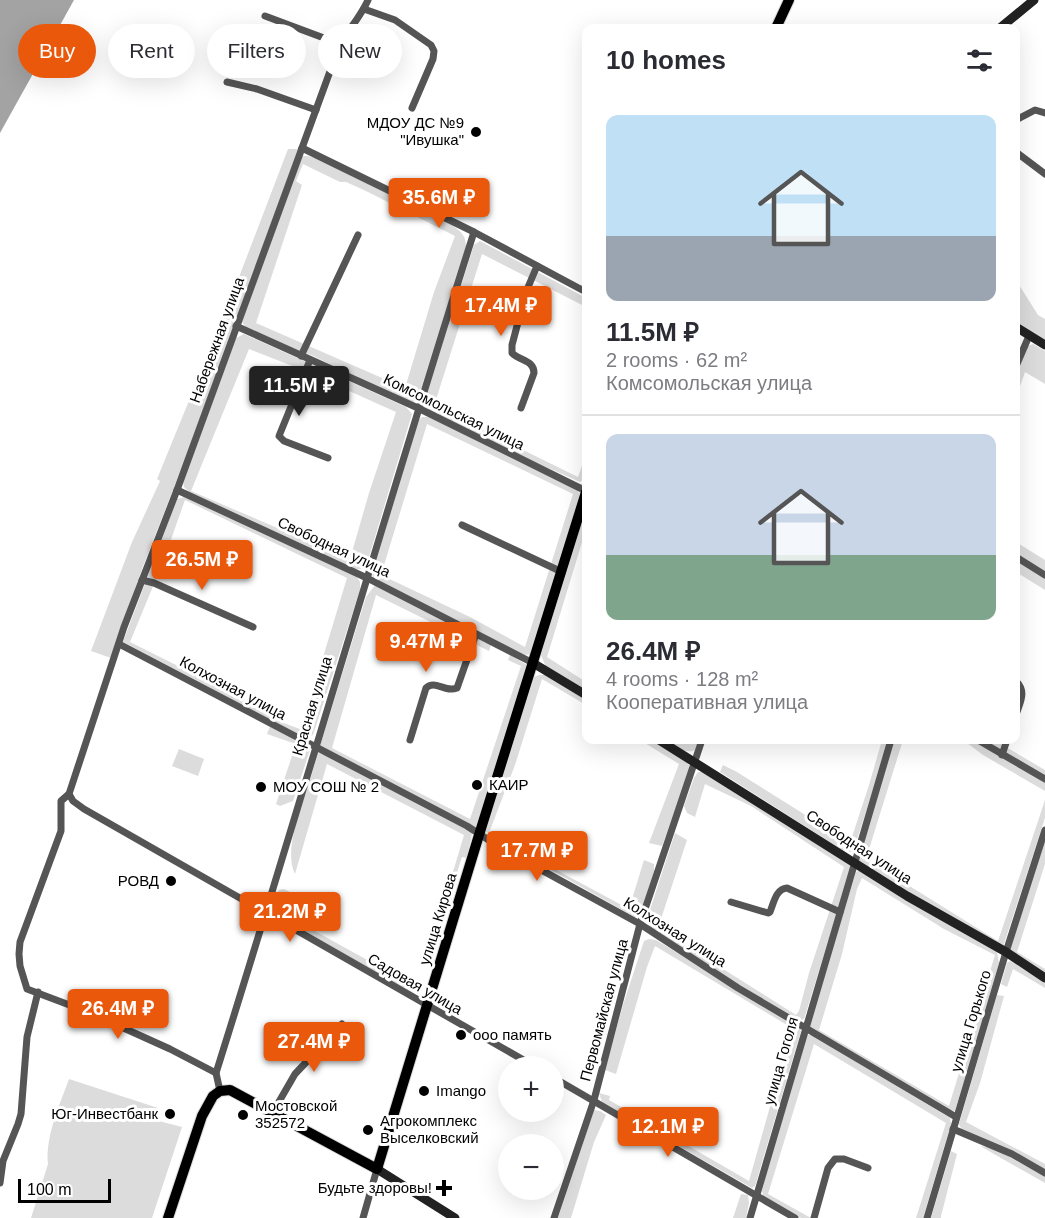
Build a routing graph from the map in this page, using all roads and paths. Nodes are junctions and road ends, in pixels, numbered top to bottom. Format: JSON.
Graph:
{"nodes":[{"id":1,"x":368,"y":0,"type":"edge"},
{"id":2,"x":789,"y":0,"type":"edge"},
{"id":3,"x":1034,"y":0,"type":"edge"},
{"id":4,"x":364,"y":9,"type":"junction"},
{"id":5,"x":265,"y":16,"type":"dead end"},
{"id":6,"x":352,"y":24,"type":"edge"},
{"id":7,"x":778,"y":24,"type":"edge"},
{"id":8,"x":1005,"y":24,"type":"edge"},
{"id":9,"x":318,"y":36,"type":"edge"},
{"id":10,"x":328,"y":78,"type":"edge"},
{"id":11,"x":227,"y":82,"type":"dead end"},
{"id":12,"x":412,"y":108,"type":"dead end"},
{"id":13,"x":316,"y":110,"type":"junction"},
{"id":14,"x":1045,"y":114,"type":"edge"},
{"id":15,"x":1020,"y":118,"type":"edge"},
{"id":16,"x":302,"y":148,"type":"junction"},
{"id":17,"x":1020,"y":155,"type":"edge"},
{"id":18,"x":1045,"y":174,"type":"edge"},
{"id":19,"x":474,"y":232,"type":"junction"},
{"id":20,"x":358,"y":235,"type":"dead end"},
{"id":21,"x":537,"y":266,"type":"junction"},
{"id":22,"x":582,"y":290,"type":"edge"},
{"id":23,"x":236,"y":326,"type":"junction"},
{"id":24,"x":1020,"y":330,"type":"edge"},
{"id":25,"x":1029,"y":336,"type":"junction"},
{"id":26,"x":1045,"y":345,"type":"edge"},
{"id":27,"x":301,"y":356,"type":"junction"},
{"id":28,"x":1020,"y":357,"type":"edge"},
{"id":29,"x":310,"y":360,"type":"junction"},
{"id":30,"x":418,"y":408,"type":"junction"},
{"id":31,"x":521,"y":408,"type":"dead end"},
{"id":32,"x":328,"y":458,"type":"dead end"},
{"id":33,"x":177,"y":490,"type":"junction"},
{"id":34,"x":582,"y":490,"type":"edge"},
{"id":35,"x":582,"y":505,"type":"edge"},
{"id":36,"x":462,"y":525,"type":"dead end"},
{"id":37,"x":1020,"y":559,"type":"edge"},
{"id":38,"x":562,"y":572,"type":"junction"},
{"id":39,"x":1045,"y":574,"type":"edge"},
{"id":40,"x":367,"y":578,"type":"junction"},
{"id":41,"x":142,"y":580,"type":"junction"},
{"id":42,"x":253,"y":627,"type":"dead end"},
{"id":43,"x":476,"y":634,"type":"junction"},
{"id":44,"x":119,"y":644,"type":"junction"},
{"id":45,"x":533,"y":663,"type":"junction"},
{"id":46,"x":1020,"y":685,"type":"edge"},
{"id":47,"x":582,"y":693,"type":"edge"},
{"id":48,"x":1020,"y":703,"type":"edge"},
{"id":49,"x":410,"y":740,"type":"dead end"},
{"id":50,"x":666,"y":744,"type":"edge"},
{"id":51,"x":701,"y":744,"type":"edge"},
{"id":52,"x":890,"y":744,"type":"edge"},
{"id":53,"x":985,"y":744,"type":"edge"},
{"id":54,"x":1006,"y":744,"type":"edge"},
{"id":55,"x":315,"y":746,"type":"junction"},
{"id":56,"x":1002,"y":754,"type":"junction"},
{"id":57,"x":695,"y":761,"type":"junction"},
{"id":58,"x":1045,"y":779,"type":"edge"},
{"id":59,"x":69,"y":794,"type":"junction"},
{"id":60,"x":1045,"y":832,"type":"edge"},
{"id":61,"x":478,"y":835,"type":"junction"},
{"id":62,"x":855,"y":861,"type":"junction"},
{"id":63,"x":731,"y":902,"type":"dead end"},
{"id":64,"x":840,"y":912,"type":"junction"},
{"id":65,"x":266,"y":915,"type":"junction"},
{"id":66,"x":640,"y":924,"type":"junction"},
{"id":67,"x":1006,"y":952,"type":"junction"},
{"id":68,"x":1045,"y":978,"type":"edge"},
{"id":69,"x":38,"y":992,"type":"junction"},
{"id":70,"x":426,"y":1006,"type":"junction"},
{"id":71,"x":342,"y":1024,"type":"dead end"},
{"id":72,"x":805,"y":1027,"type":"junction"},
{"id":73,"x":516,"y":1056,"type":"edge"},
{"id":74,"x":216,"y":1073,"type":"junction"},
{"id":75,"x":564,"y":1084,"type":"edge"},
{"id":76,"x":220,"y":1091,"type":"junction"},
{"id":77,"x":594,"y":1101,"type":"junction"},
{"id":78,"x":273,"y":1112,"type":"junction"},
{"id":79,"x":956,"y":1117,"type":"junction"},
{"id":80,"x":953,"y":1129,"type":"junction"},
{"id":81,"x":868,"y":1168,"type":"dead end"},
{"id":82,"x":377,"y":1169,"type":"junction"},
{"id":83,"x":1045,"y":1173,"type":"edge"},
{"id":84,"x":0,"y":1183,"type":"edge"},
{"id":85,"x":757,"y":1197,"type":"junction"},
{"id":86,"x":168,"y":1218,"type":"edge"},
{"id":87,"x":363,"y":1218,"type":"edge"},
{"id":88,"x":455,"y":1218,"type":"edge"},
{"id":89,"x":554,"y":1218,"type":"edge"},
{"id":90,"x":750,"y":1218,"type":"edge"},
{"id":91,"x":795,"y":1218,"type":"edge"},
{"id":92,"x":814,"y":1218,"type":"edge"},
{"id":93,"x":927,"y":1218,"type":"edge"}],
"edges":[{"from":1,"to":4,"type":"street","name":"Набережная улица"},
{"from":2,"to":7,"type":"main road"},
{"from":3,"to":8,"type":"street"},
{"from":4,"to":6,"type":"street","name":"Набережная улица"},
{"from":4,"to":12,"type":"street"},
{"from":5,"to":9,"type":"street"},
{"from":10,"to":13,"type":"street","name":"Набережная улица"},
{"from":11,"to":13,"type":"street"},
{"from":13,"to":16,"type":"street","name":"Набережная улица"},
{"from":14,"to":15,"type":"street"},
{"from":16,"to":19,"type":"street"},
{"from":16,"to":23,"type":"street","name":"Набережная улица"},
{"from":17,"to":18,"type":"street"},
{"from":19,"to":21,"type":"street"},
{"from":19,"to":30,"type":"street","name":"Красная улица"},
{"from":20,"to":27,"type":"street"},
{"from":21,"to":22,"type":"street"},
{"from":21,"to":31,"type":"street"},
{"from":23,"to":27,"type":"street","name":"Комсомольская улица"},
{"from":23,"to":33,"type":"street","name":"Набережная улица"},
{"from":24,"to":25,"type":"street"},
{"from":25,"to":26,"type":"street"},
{"from":25,"to":28,"type":"street"},
{"from":27,"to":29,"type":"street","name":"Комсомольская улица"},
{"from":29,"to":30,"type":"street","name":"Комсомольская улица"},
{"from":29,"to":32,"type":"street"},
{"from":30,"to":34,"type":"street","name":"Комсомольская улица"},
{"from":30,"to":40,"type":"street","name":"Красная улица"},
{"from":33,"to":40,"type":"street","name":"Свободная улица"},
{"from":33,"to":41,"type":"street","name":"Набережная улица"},
{"from":35,"to":38,"type":"main road","name":"улица Кирова"},
{"from":36,"to":38,"type":"street"},
{"from":37,"to":39,"type":"street"},
{"from":38,"to":45,"type":"main road","name":"улица Кирова"},
{"from":40,"to":43,"type":"street","name":"Свободная улица"},
{"from":40,"to":55,"type":"street","name":"Красная улица"},
{"from":41,"to":42,"type":"street"},
{"from":41,"to":44,"type":"street","name":"Набережная улица"},
{"from":43,"to":45,"type":"street","name":"Свободная улица"},
{"from":43,"to":49,"type":"street"},
{"from":44,"to":55,"type":"street","name":"Колхозная улица"},
{"from":44,"to":59,"type":"street","name":"Набережная улица"},
{"from":45,"to":47,"type":"street","name":"Свободная улица"},
{"from":45,"to":61,"type":"main road","name":"улица Кирова"},
{"from":46,"to":48,"type":"street"},
{"from":50,"to":57,"type":"street","name":"Свободная улица"},
{"from":51,"to":57,"type":"street","name":"Первомайская улица"},
{"from":52,"to":62,"type":"street","name":"улица Гоголя"},
{"from":53,"to":56,"type":"street"},
{"from":54,"to":56,"type":"street"},
{"from":55,"to":61,"type":"street","name":"Колхозная улица"},
{"from":55,"to":65,"type":"street","name":"Красная улица"},
{"from":56,"to":58,"type":"street"},
{"from":57,"to":62,"type":"street","name":"Свободная улица"},
{"from":57,"to":66,"type":"street","name":"Первомайская улица"},
{"from":59,"to":65,"type":"street","name":"Садовая улица"},
{"from":59,"to":69,"type":"street","name":"Набережная улица"},
{"from":60,"to":67,"type":"street","name":"улица Горького"},
{"from":61,"to":66,"type":"street","name":"Колхозная улица"},
{"from":61,"to":70,"type":"main road","name":"улица Кирова"},
{"from":62,"to":64,"type":"street","name":"улица Гоголя"},
{"from":62,"to":67,"type":"street","name":"Свободная улица"},
{"from":63,"to":64,"type":"street"},
{"from":64,"to":72,"type":"street","name":"улица Гоголя"},
{"from":65,"to":70,"type":"street","name":"Садовая улица"},
{"from":65,"to":74,"type":"street","name":"Красная улица"},
{"from":66,"to":72,"type":"street","name":"Колхозная улица"},
{"from":66,"to":77,"type":"street","name":"Первомайская улица"},
{"from":67,"to":68,"type":"street","name":"Свободная улица"},
{"from":67,"to":79,"type":"street","name":"улица Горького"},
{"from":69,"to":74,"type":"street"},
{"from":69,"to":84,"type":"street"},
{"from":70,"to":73,"type":"street","name":"Садовая улица"},
{"from":70,"to":82,"type":"main road","name":"улица Кирова"},
{"from":71,"to":78,"type":"street"},
{"from":72,"to":79,"type":"street","name":"Колхозная улица"},
{"from":72,"to":85,"type":"street","name":"улица Гоголя"},
{"from":74,"to":76,"type":"street"},
{"from":75,"to":77,"type":"street"},
{"from":76,"to":78,"type":"main road"},
{"from":76,"to":86,"type":"main road"},
{"from":77,"to":85,"type":"street"},
{"from":77,"to":89,"type":"street","name":"Первомайская улица"},
{"from":78,"to":82,"type":"main road"},
{"from":79,"to":80,"type":"street","name":"улица Горького"},
{"from":80,"to":83,"type":"street"},
{"from":80,"to":93,"type":"street","name":"улица Горького"},
{"from":81,"to":92,"type":"street"},
{"from":82,"to":87,"type":"street","name":"улица Кирова"},
{"from":82,"to":88,"type":"street"},
{"from":85,"to":90,"type":"street","name":"улица Гоголя"},
{"from":85,"to":91,"type":"street"}]}
